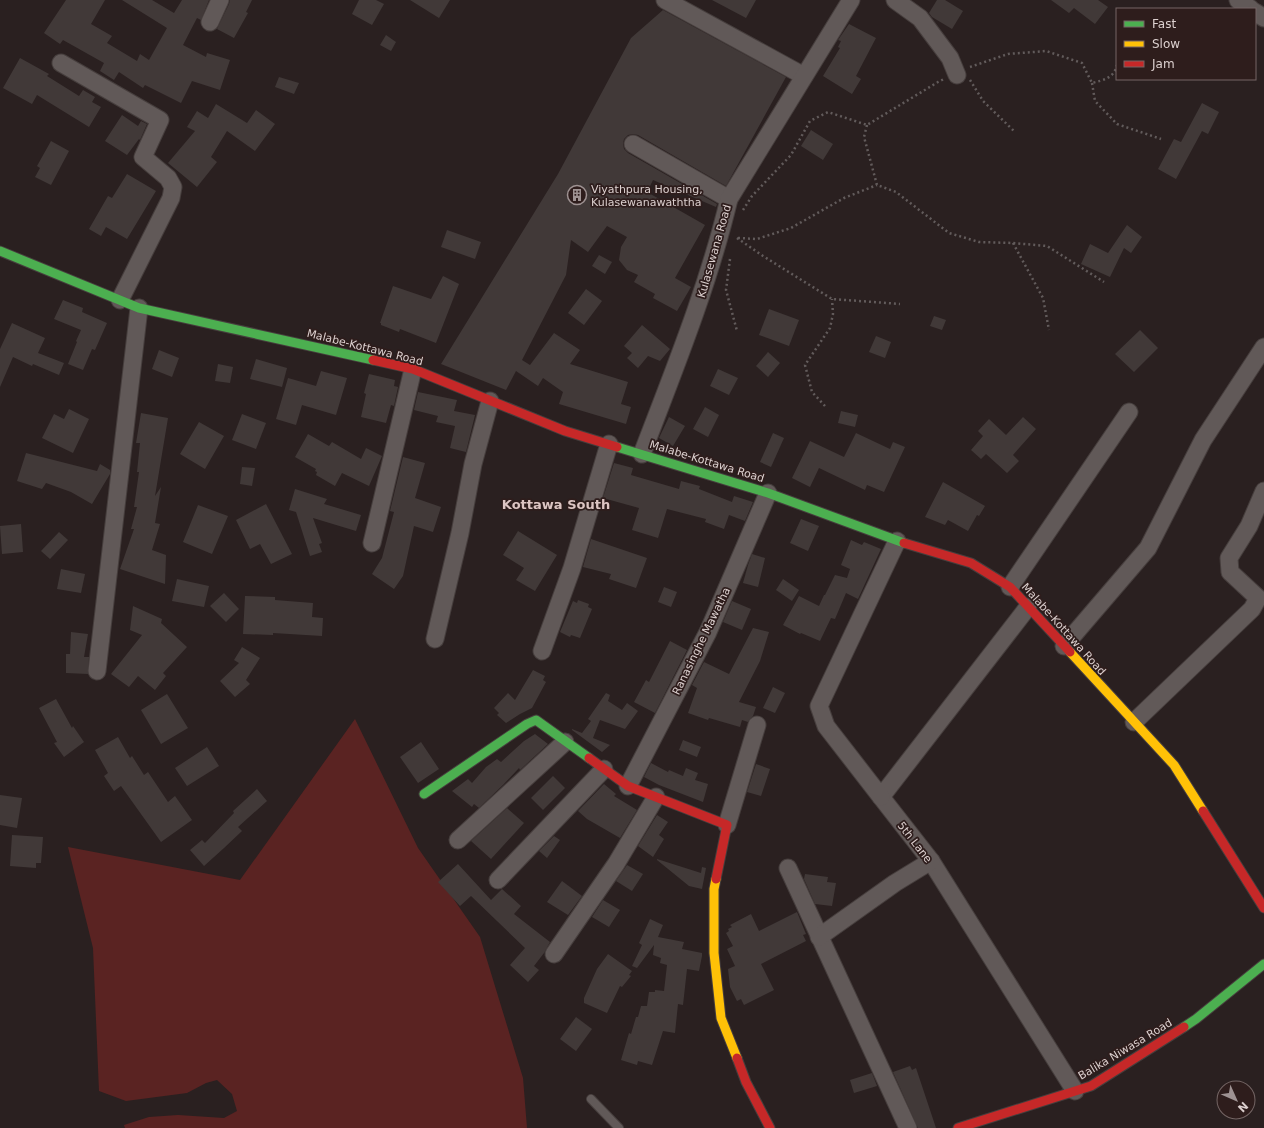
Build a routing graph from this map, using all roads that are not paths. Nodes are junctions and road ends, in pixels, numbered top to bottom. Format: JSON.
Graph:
{"nodes":[{"id":1,"x":220,"y":0,"type":"edge"},
{"id":2,"x":665,"y":0,"type":"edge"},
{"id":3,"x":851,"y":0,"type":"edge"},
{"id":4,"x":895,"y":0,"type":"edge"},
{"id":5,"x":1238,"y":0,"type":"edge"},
{"id":6,"x":1250,"y":8,"type":"edge"},
{"id":7,"x":210,"y":22,"type":"dead end"},
{"id":8,"x":61,"y":63,"type":"dead end"},
{"id":9,"x":960,"y":72,"type":"road end"},
{"id":10,"x":804,"y":76,"type":"junction"},
{"id":11,"x":633,"y":144,"type":"dead end"},
{"id":12,"x":729,"y":200,"type":"junction"},
{"id":13,"x":0,"y":251,"type":"edge"},
{"id":14,"x":120,"y":300,"type":"junction"},
{"id":15,"x":139,"y":308,"type":"junction"},
{"id":16,"x":1264,"y":347,"type":"edge"},
{"id":17,"x":413,"y":369,"type":"junction"},
{"id":18,"x":490,"y":401,"type":"junction"},
{"id":19,"x":1129,"y":412,"type":"dead end"},
{"id":20,"x":609,"y":444,"type":"junction"},
{"id":21,"x":642,"y":454,"type":"junction"},
{"id":22,"x":1264,"y":491,"type":"edge"},
{"id":23,"x":768,"y":493,"type":"junction"},
{"id":24,"x":897,"y":541,"type":"junction"},
{"id":25,"x":372,"y":543,"type":"dead end"},
{"id":26,"x":1010,"y":587,"type":"junction"},
{"id":27,"x":1028,"y":607,"type":"junction"},
{"id":28,"x":435,"y":639,"type":"dead end"},
{"id":29,"x":1064,"y":646,"type":"junction"},
{"id":30,"x":542,"y":651,"type":"dead end"},
{"id":31,"x":97,"y":671,"type":"dead end"},
{"id":32,"x":1134,"y":722,"type":"junction"},
{"id":33,"x":757,"y":725,"type":"dead end"},
{"id":34,"x":565,"y":742,"type":"junction"},
{"id":35,"x":604,"y":769,"type":"junction"},
{"id":36,"x":628,"y":786,"type":"junction"},
{"id":37,"x":424,"y":794,"type":"dead end"},
{"id":38,"x":656,"y":797,"type":"junction"},
{"id":39,"x":880,"y":798,"type":"junction"},
{"id":40,"x":727,"y":825,"type":"junction"},
{"id":41,"x":458,"y":840,"type":"dead end"},
{"id":42,"x":931,"y":861,"type":"junction"},
{"id":43,"x":788,"y":868,"type":"dead end"},
{"id":44,"x":498,"y":880,"type":"dead end"},
{"id":45,"x":1264,"y":908,"type":"edge"},
{"id":46,"x":819,"y":937,"type":"junction"},
{"id":47,"x":554,"y":954,"type":"dead end"},
{"id":48,"x":1264,"y":964,"type":"edge"},
{"id":49,"x":1075,"y":1091,"type":"junction"},
{"id":50,"x":591,"y":1099,"type":"dead end"},
{"id":51,"x":619,"y":1128,"type":"edge"},
{"id":52,"x":770,"y":1128,"type":"edge"},
{"id":53,"x":908,"y":1128,"type":"edge"},
{"id":54,"x":958,"y":1128,"type":"edge"}],
"edges":[{"from":1,"to":7,"type":"street"},
{"from":2,"to":10,"type":"street"},
{"from":3,"to":10,"type":"street","name":"Kulasewana Road"},
{"from":4,"to":9,"type":"street"},
{"from":5,"to":6,"type":"street"},
{"from":8,"to":14,"type":"street"},
{"from":10,"to":12,"type":"street","name":"Kulasewana Road"},
{"from":11,"to":12,"type":"street"},
{"from":12,"to":21,"type":"street","name":"Kulasewana Road"},
{"from":13,"to":14,"type":"main road","name":"Malabe-Kottawa Road"},
{"from":14,"to":15,"type":"main road","name":"Malabe-Kottawa Road"},
{"from":15,"to":17,"type":"main road","name":"Malabe-Kottawa Road"},
{"from":15,"to":31,"type":"street"},
{"from":16,"to":29,"type":"street"},
{"from":17,"to":18,"type":"main road","name":"Malabe-Kottawa Road"},
{"from":17,"to":25,"type":"street"},
{"from":18,"to":20,"type":"main road","name":"Malabe-Kottawa Road"},
{"from":18,"to":28,"type":"street"},
{"from":19,"to":26,"type":"street"},
{"from":20,"to":21,"type":"main road","name":"Malabe-Kottawa Road"},
{"from":20,"to":30,"type":"street"},
{"from":21,"to":23,"type":"main road","name":"Malabe-Kottawa Road"},
{"from":22,"to":32,"type":"street"},
{"from":23,"to":24,"type":"main road","name":"Malabe-Kottawa Road"},
{"from":23,"to":36,"type":"street","name":"Ranasinghe Mawatha"},
{"from":24,"to":26,"type":"main road","name":"Malabe-Kottawa Road"},
{"from":24,"to":39,"type":"street","name":"5th Lane"},
{"from":26,"to":27,"type":"main road","name":"Malabe-Kottawa Road"},
{"from":27,"to":29,"type":"main road","name":"Malabe-Kottawa Road"},
{"from":27,"to":39,"type":"street"},
{"from":29,"to":32,"type":"main road","name":"Malabe-Kottawa Road"},
{"from":32,"to":45,"type":"main road","name":"Malabe-Kottawa Road"},
{"from":33,"to":40,"type":"street"},
{"from":34,"to":35,"type":"main road"},
{"from":34,"to":37,"type":"main road"},
{"from":34,"to":41,"type":"street"},
{"from":35,"to":36,"type":"main road"},
{"from":35,"to":44,"type":"street"},
{"from":36,"to":38,"type":"main road"},
{"from":38,"to":40,"type":"main road"},
{"from":38,"to":47,"type":"street"},
{"from":39,"to":42,"type":"street","name":"5th Lane"},
{"from":40,"to":52,"type":"main road"},
{"from":42,"to":46,"type":"street"},
{"from":42,"to":49,"type":"street","name":"5th Lane"},
{"from":43,"to":46,"type":"street"},
{"from":46,"to":53,"type":"street"},
{"from":48,"to":49,"type":"main road","name":"Balika Niwasa Road"},
{"from":49,"to":54,"type":"main road","name":"Balika Niwasa Road"},
{"from":50,"to":51,"type":"lane"}]}
